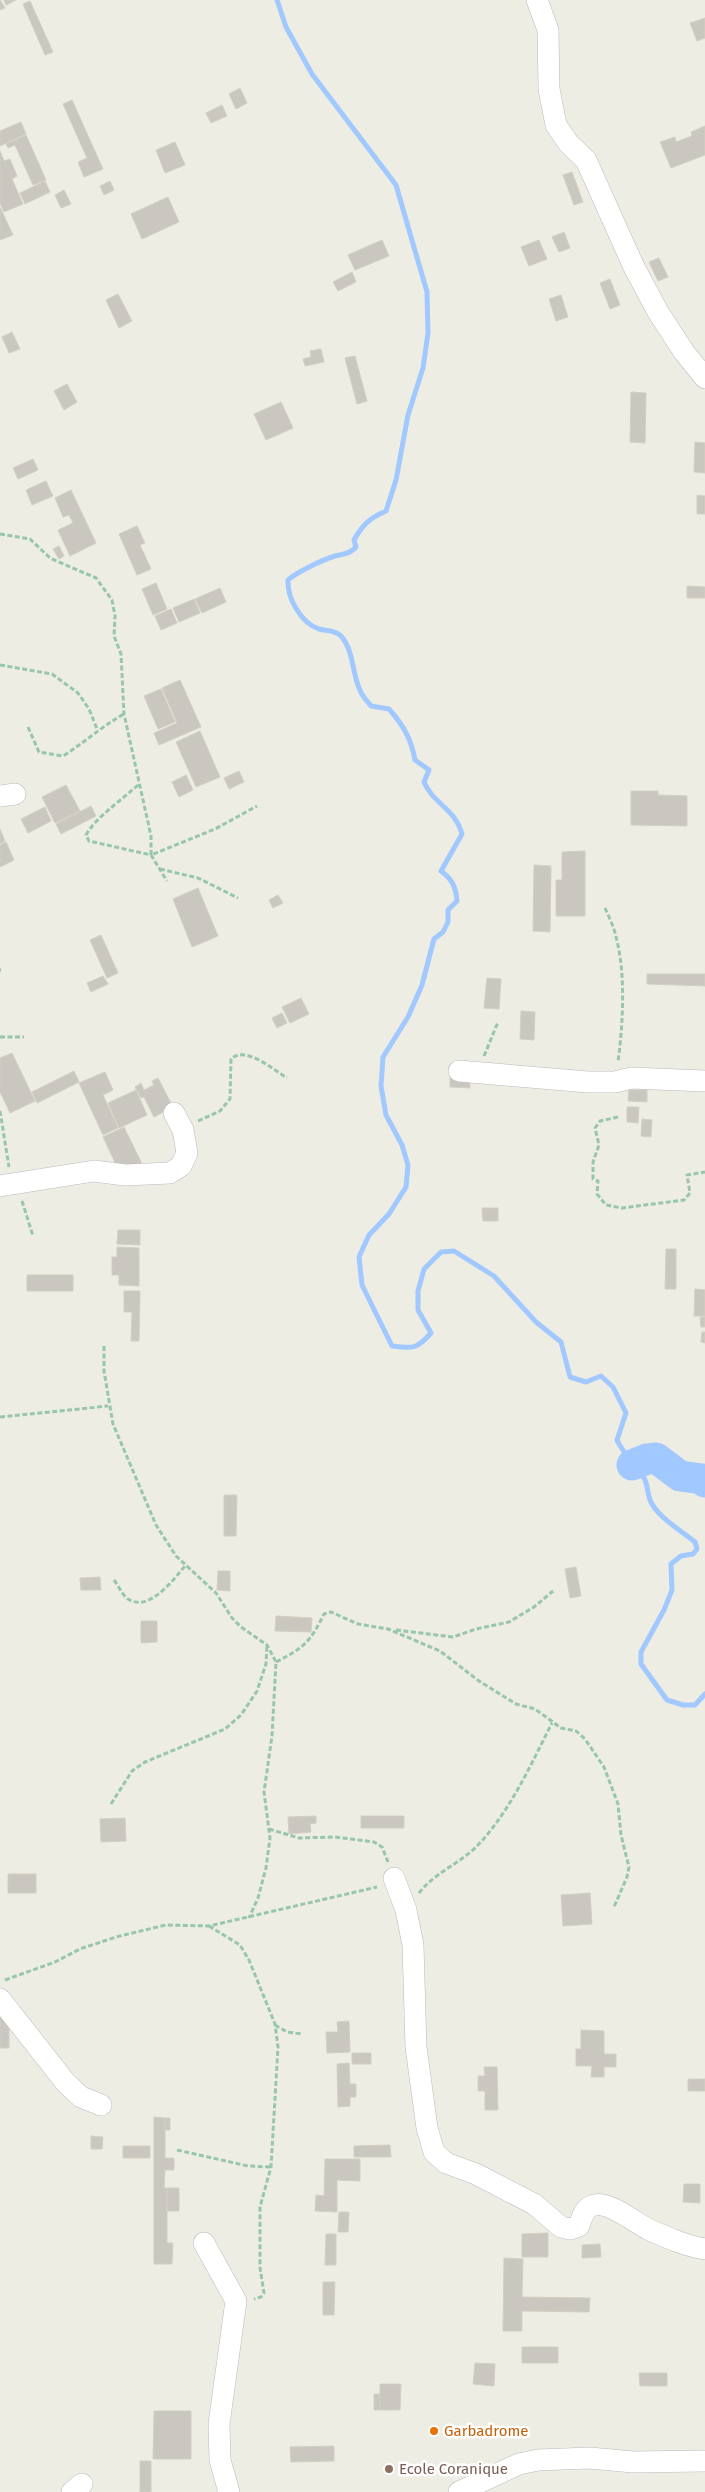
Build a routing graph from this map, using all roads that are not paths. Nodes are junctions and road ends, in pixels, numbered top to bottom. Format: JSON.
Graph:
{"nodes":[{"id":1,"x":537,"y":0,"type":"edge"},
{"id":2,"x":705,"y":378,"type":"edge"},
{"id":3,"x":459,"y":1071,"type":"dead end"},
{"id":4,"x":705,"y":1081,"type":"edge"},
{"id":5,"x":179,"y":1121,"type":"road end"},
{"id":6,"x":0,"y":1186,"type":"edge"},
{"id":7,"x":394,"y":1878,"type":"road end"},
{"id":8,"x":0,"y":1999,"type":"edge"},
{"id":9,"x":101,"y":2105,"type":"dead end"},
{"id":10,"x":204,"y":2243,"type":"dead end"},
{"id":11,"x":705,"y":2249,"type":"edge"},
{"id":12,"x":705,"y":2461,"type":"edge"},
{"id":13,"x":229,"y":2492,"type":"edge"},
{"id":14,"x":459,"y":2492,"type":"edge"}],
"edges":[{"from":1,"to":2,"type":"street"},
{"from":3,"to":4,"type":"street"},
{"from":5,"to":6,"type":"street"},
{"from":7,"to":11,"type":"street"},
{"from":8,"to":9,"type":"street"},
{"from":10,"to":13,"type":"street"},
{"from":12,"to":14,"type":"street"}]}
